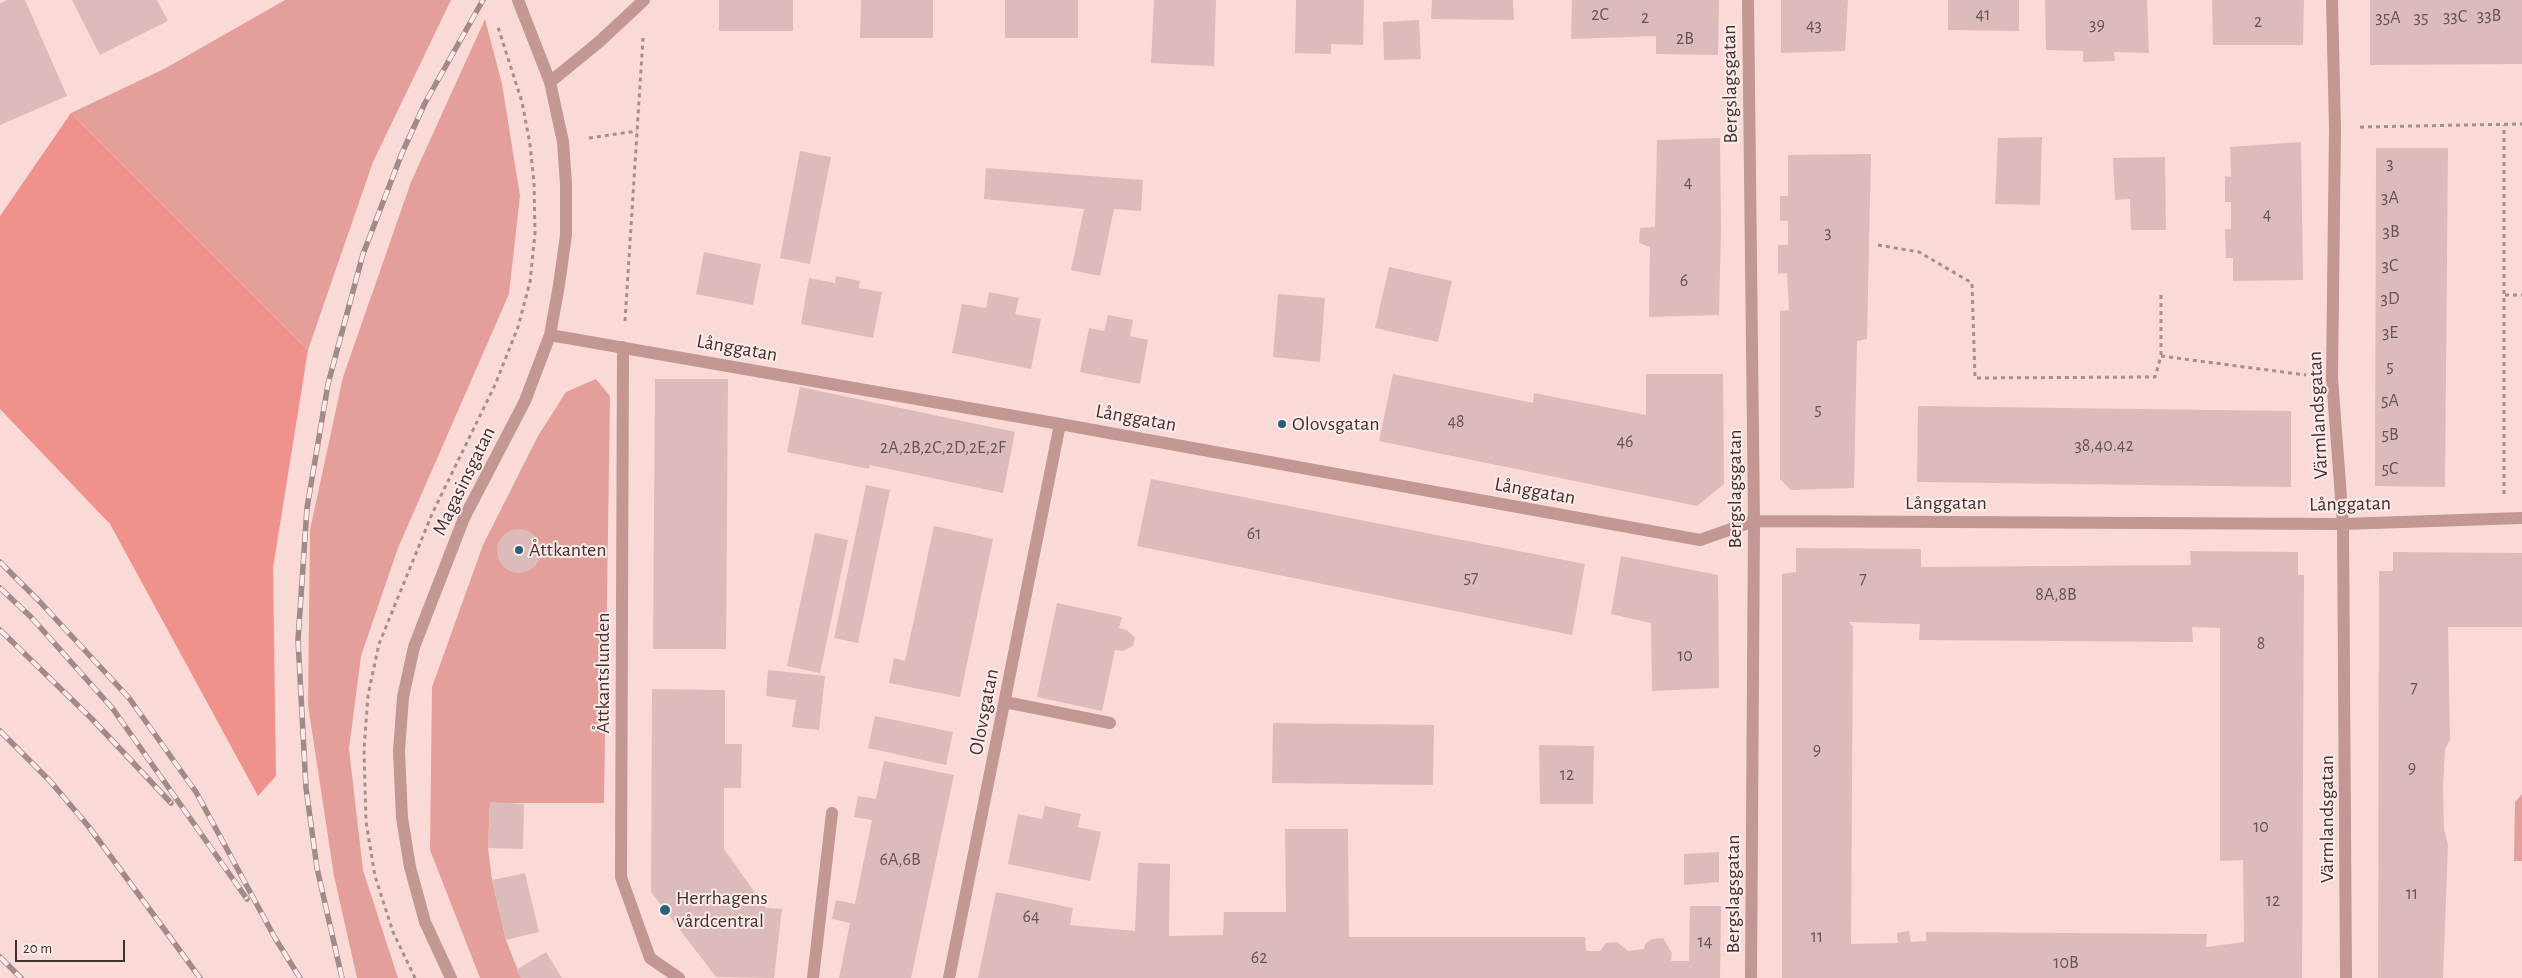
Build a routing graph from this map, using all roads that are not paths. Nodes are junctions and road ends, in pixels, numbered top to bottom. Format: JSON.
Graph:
{"nodes":[{"id":1,"x":518,"y":0,"type":"edge"},
{"id":2,"x":644,"y":0,"type":"edge"},
{"id":3,"x":1748,"y":0,"type":"edge"},
{"id":4,"x":2332,"y":0,"type":"edge"},
{"id":5,"x":550,"y":82,"type":"junction"},
{"id":6,"x":550,"y":335,"type":"junction"},
{"id":7,"x":623,"y":347,"type":"junction"},
{"id":8,"x":1060,"y":424,"type":"junction"},
{"id":9,"x":2522,"y":518,"type":"edge"},
{"id":10,"x":1754,"y":521,"type":"junction"},
{"id":11,"x":2343,"y":524,"type":"junction"},
{"id":12,"x":1005,"y":702,"type":"junction"},
{"id":13,"x":1110,"y":723,"type":"dead end"},
{"id":14,"x":832,"y":814,"type":"dead end"},
{"id":15,"x":451,"y":978,"type":"edge"},
{"id":16,"x":679,"y":978,"type":"edge"},
{"id":17,"x":813,"y":978,"type":"edge"},
{"id":18,"x":949,"y":978,"type":"edge"},
{"id":19,"x":1751,"y":978,"type":"edge"},
{"id":20,"x":2346,"y":978,"type":"edge"}],
"edges":[{"from":1,"to":5,"type":"street","name":"Magasinsgatan"},
{"from":2,"to":5,"type":"street"},
{"from":3,"to":10,"type":"street","name":"Bergslagsgatan"},
{"from":4,"to":11,"type":"street","name":"Värmlandsgatan"},
{"from":5,"to":6,"type":"street","name":"Magasinsgatan"},
{"from":6,"to":7,"type":"street","name":"Långgatan"},
{"from":6,"to":15,"type":"street","name":"Magasinsgatan"},
{"from":7,"to":8,"type":"street","name":"Långgatan"},
{"from":7,"to":16,"type":"street","name":"Åttkantslunden"},
{"from":8,"to":10,"type":"street","name":"Långgatan"},
{"from":8,"to":12,"type":"street","name":"Olovsgatan"},
{"from":9,"to":11,"type":"street","name":"Långgatan"},
{"from":10,"to":11,"type":"street","name":"Långgatan"},
{"from":10,"to":19,"type":"street","name":"Bergslagsgatan"},
{"from":11,"to":20,"type":"street","name":"Värmlandsgatan"},
{"from":12,"to":13,"type":"street"},
{"from":12,"to":18,"type":"street","name":"Olovsgatan"},
{"from":14,"to":17,"type":"street"}]}
